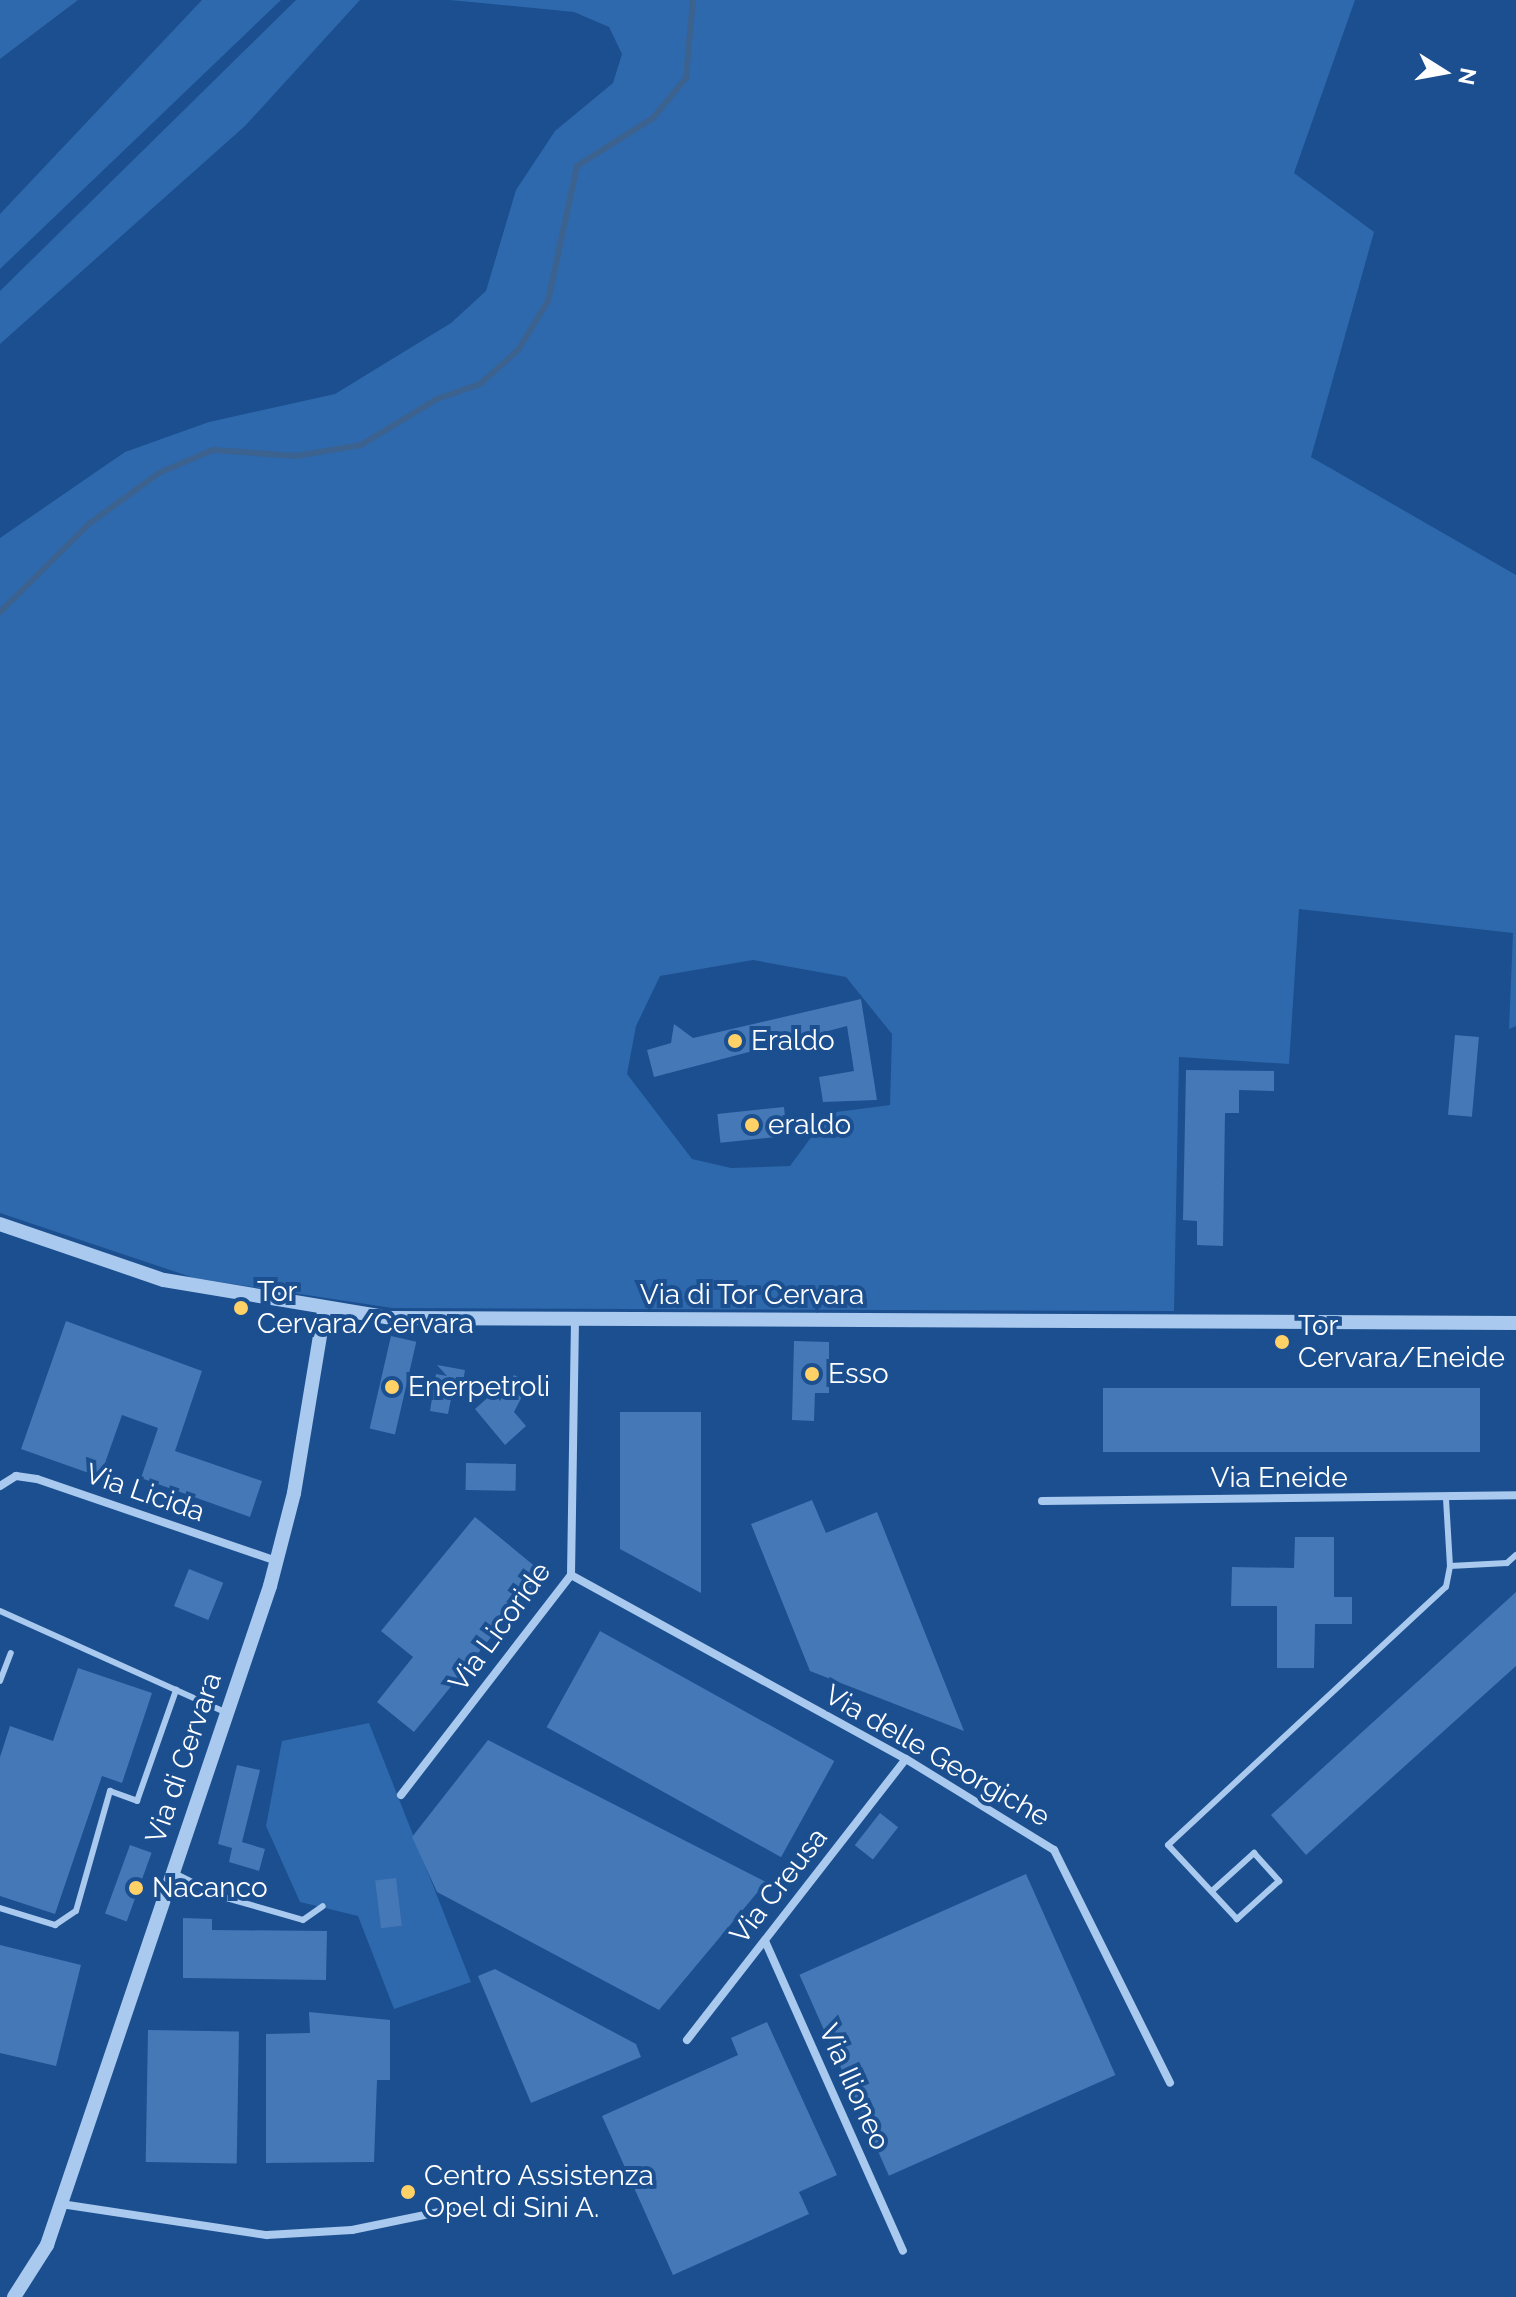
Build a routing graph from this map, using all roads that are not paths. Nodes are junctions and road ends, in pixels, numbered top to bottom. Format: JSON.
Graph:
{"nodes":[{"id":1,"x":0,"y":1224,"type":"edge"},
{"id":2,"x":324,"y":1312,"type":"junction"},
{"id":3,"x":575,"y":1320,"type":"junction"},
{"id":4,"x":1516,"y":1323,"type":"edge"},
{"id":5,"x":0,"y":1486,"type":"edge"},
{"id":6,"x":1516,"y":1495,"type":"edge"},
{"id":7,"x":1446,"y":1499,"type":"junction"},
{"id":8,"x":1042,"y":1501,"type":"dead end"},
{"id":9,"x":1516,"y":1555,"type":"edge"},
{"id":10,"x":277,"y":1561,"type":"junction"},
{"id":11,"x":1450,"y":1566,"type":"junction"},
{"id":12,"x":571,"y":1575,"type":"junction"},
{"id":13,"x":0,"y":1611,"type":"edge"},
{"id":14,"x":11,"y":1653,"type":"dead end"},
{"id":15,"x":0,"y":1681,"type":"edge"},
{"id":16,"x":176,"y":1690,"type":"junction"},
{"id":17,"x":227,"y":1713,"type":"junction"},
{"id":18,"x":906,"y":1759,"type":"junction"},
{"id":19,"x":401,"y":1795,"type":"dead end"},
{"id":20,"x":172,"y":1871,"type":"junction"},
{"id":21,"x":1212,"y":1891,"type":"junction"},
{"id":22,"x":323,"y":1906,"type":"dead end"},
{"id":23,"x":0,"y":1908,"type":"edge"},
{"id":24,"x":765,"y":1941,"type":"junction"},
{"id":25,"x":687,"y":2040,"type":"dead end"},
{"id":26,"x":1170,"y":2083,"type":"dead end"},
{"id":27,"x":61,"y":2204,"type":"junction"},
{"id":28,"x":468,"y":2206,"type":"dead end"},
{"id":29,"x":903,"y":2251,"type":"dead end"},
{"id":30,"x":14,"y":2297,"type":"edge"}],
"edges":[{"from":1,"to":2,"type":"street","name":"Via di Tor Cervara"},
{"from":2,"to":3,"type":"street","name":"Via di Tor Cervara"},
{"from":2,"to":10,"type":"street","name":"Via di Cervara"},
{"from":3,"to":4,"type":"street","name":"Via di Tor Cervara"},
{"from":3,"to":12,"type":"street","name":"Via Licoride"},
{"from":5,"to":10,"type":"street","name":"Via Licida"},
{"from":6,"to":7,"type":"street","name":"Via Eneide"},
{"from":7,"to":8,"type":"street","name":"Via Eneide"},
{"from":7,"to":11,"type":"lane"},
{"from":9,"to":11,"type":"lane"},
{"from":10,"to":17,"type":"street","name":"Via di Cervara"},
{"from":11,"to":21,"type":"lane"},
{"from":12,"to":18,"type":"street","name":"Via delle Georgiche"},
{"from":12,"to":19,"type":"street","name":"Via Licoride"},
{"from":13,"to":16,"type":"lane"},
{"from":14,"to":15,"type":"lane"},
{"from":16,"to":17,"type":"lane"},
{"from":16,"to":23,"type":"lane"},
{"from":17,"to":20,"type":"street","name":"Via di Cervara"},
{"from":18,"to":24,"type":"street","name":"Via Creusa"},
{"from":18,"to":26,"type":"street","name":"Via delle Georgiche"},
{"from":20,"to":22,"type":"lane"},
{"from":20,"to":27,"type":"street","name":"Via di Cervara"},
{"from":21,"to":21,"type":"lane"},
{"from":24,"to":25,"type":"street","name":"Via Creusa"},
{"from":24,"to":29,"type":"street","name":"Via Ilioneo"},
{"from":27,"to":28,"type":"street"},
{"from":27,"to":30,"type":"street","name":"Via di Cervara"}]}
